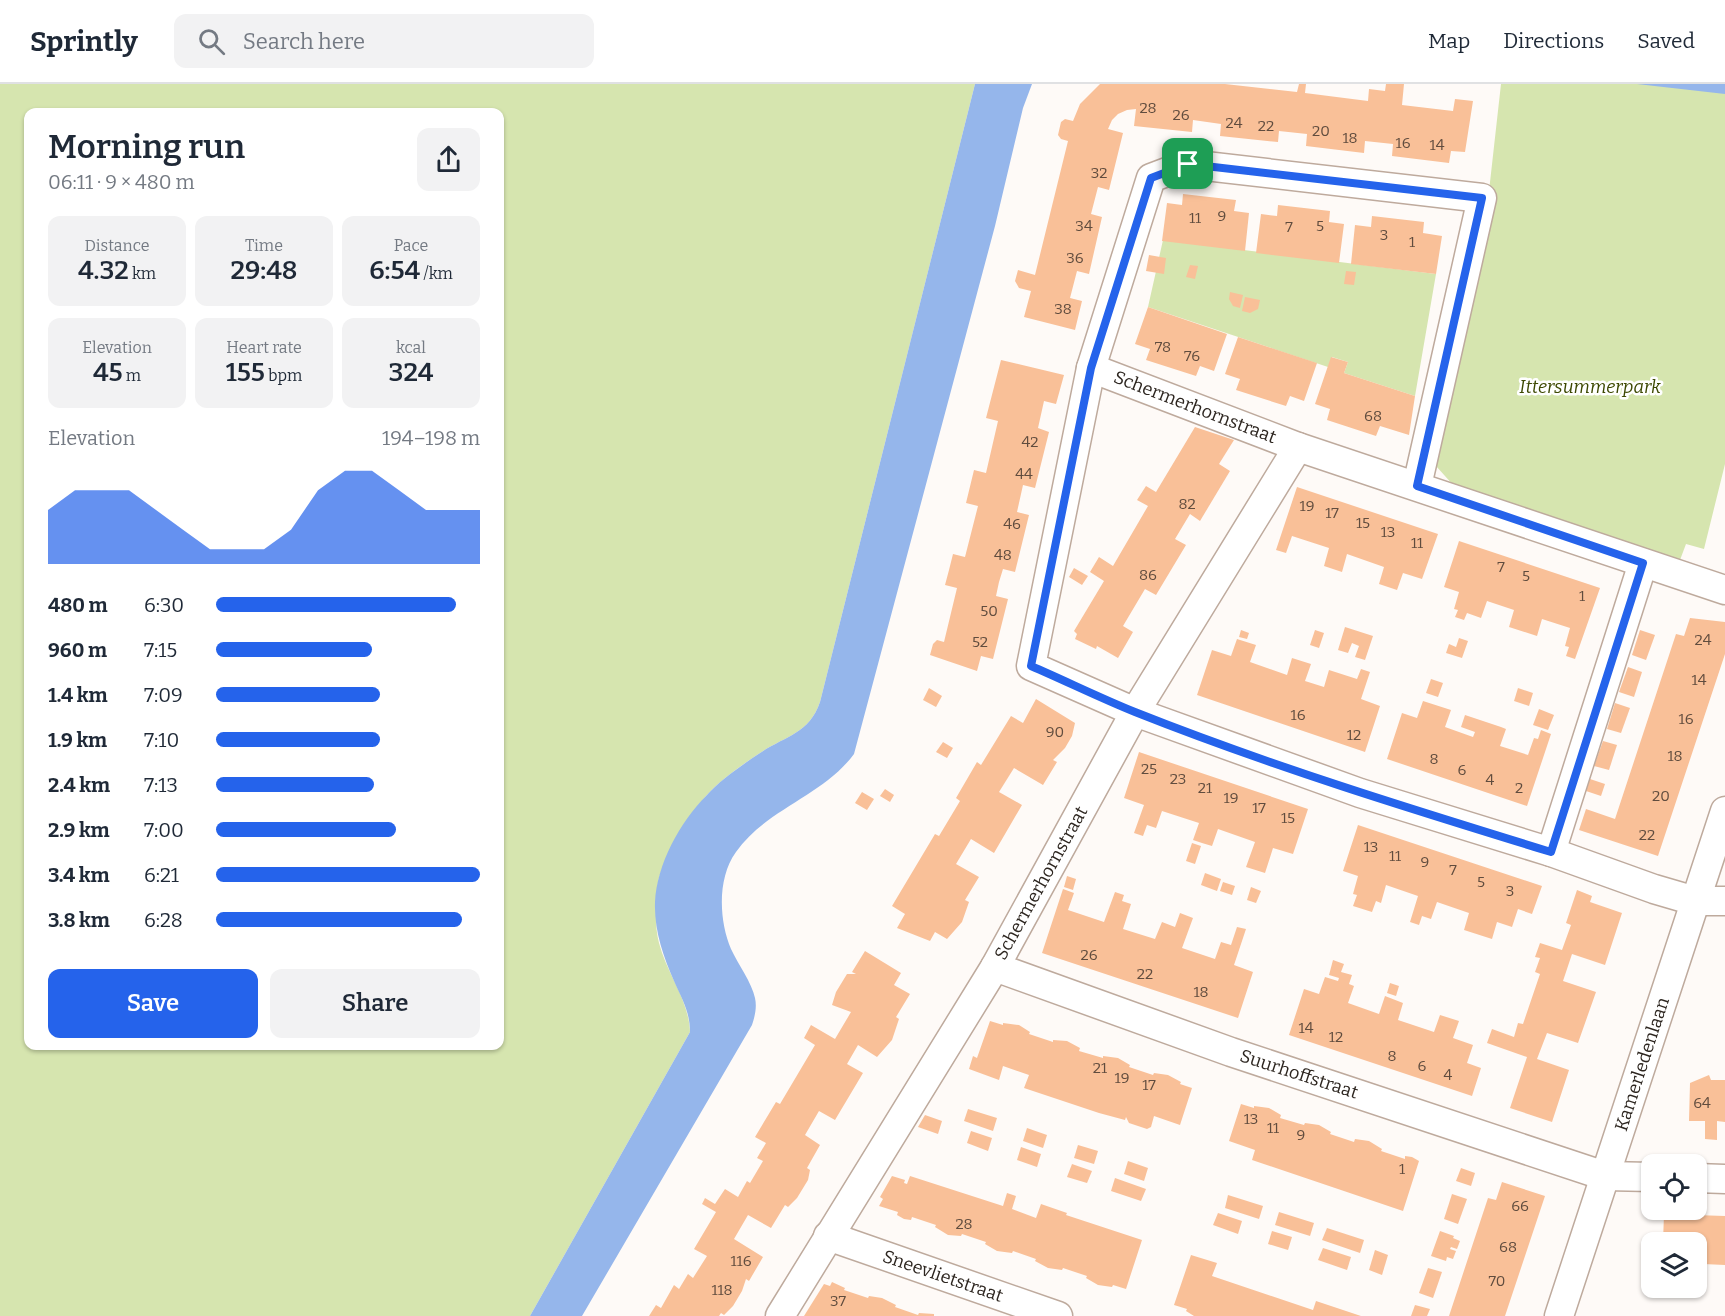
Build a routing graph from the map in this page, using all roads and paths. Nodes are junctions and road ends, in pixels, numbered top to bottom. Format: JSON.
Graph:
{"nodes":[{"id":1,"x":1091,"y":368,"type":"junction"},
{"id":2,"x":1298,"y":447,"type":"junction"},
{"id":3,"x":1417,"y":486,"type":"junction"},
{"id":4,"x":1643,"y":563,"type":"junction"},
{"id":5,"x":1725,"y":590,"type":"edge"},
{"id":6,"x":1134,"y":712,"type":"junction"},
{"id":7,"x":1725,"y":811,"type":"edge"},
{"id":8,"x":1551,"y":852,"type":"junction"},
{"id":9,"x":1695,"y":901,"type":"junction"},
{"id":10,"x":1725,"y":901,"type":"edge"},
{"id":11,"x":995,"y":967,"type":"junction"},
{"id":12,"x":1605,"y":1176,"type":"junction"},
{"id":13,"x":1641,"y":1177,"type":"edge"},
{"id":14,"x":1707,"y":1178,"type":"edge"},
{"id":15,"x":1725,"y":1179,"type":"edge"},
{"id":16,"x":828,"y":1236,"type":"junction"},
{"id":17,"x":780,"y":1316,"type":"edge"},
{"id":18,"x":1058,"y":1316,"type":"edge"},
{"id":19,"x":1559,"y":1316,"type":"edge"}],
"edges":[{"from":1,"to":2,"type":"street","name":"Schermerhornstraat"},
{"from":1,"to":3,"type":"street"},
{"from":1,"to":6,"type":"street"},
{"from":2,"to":3,"type":"street","name":"Schermerhornstraat"},
{"from":2,"to":6,"type":"street","name":"Schermerhornstraat"},
{"from":3,"to":4,"type":"street","name":"Schermerhornstraat"},
{"from":4,"to":5,"type":"street","name":"Schermerhornstraat"},
{"from":4,"to":8,"type":"street"},
{"from":6,"to":8,"type":"street"},
{"from":6,"to":11,"type":"street","name":"Schermerhornstraat"},
{"from":7,"to":9,"type":"street","name":"Kamerledenlaan"},
{"from":8,"to":9,"type":"street"},
{"from":9,"to":10,"type":"street"},
{"from":9,"to":12,"type":"street","name":"Kamerledenlaan"},
{"from":11,"to":12,"type":"street","name":"Suurhoffstraat"},
{"from":11,"to":16,"type":"street","name":"Schermerhornstraat"},
{"from":12,"to":13,"type":"street","name":"Suurhoffstraat"},
{"from":12,"to":19,"type":"street","name":"Kamerledenlaan"},
{"from":14,"to":15,"type":"street"},
{"from":16,"to":17,"type":"street","name":"Schermerhornstraat"},
{"from":16,"to":18,"type":"street","name":"Sneevlietstraat"}]}
